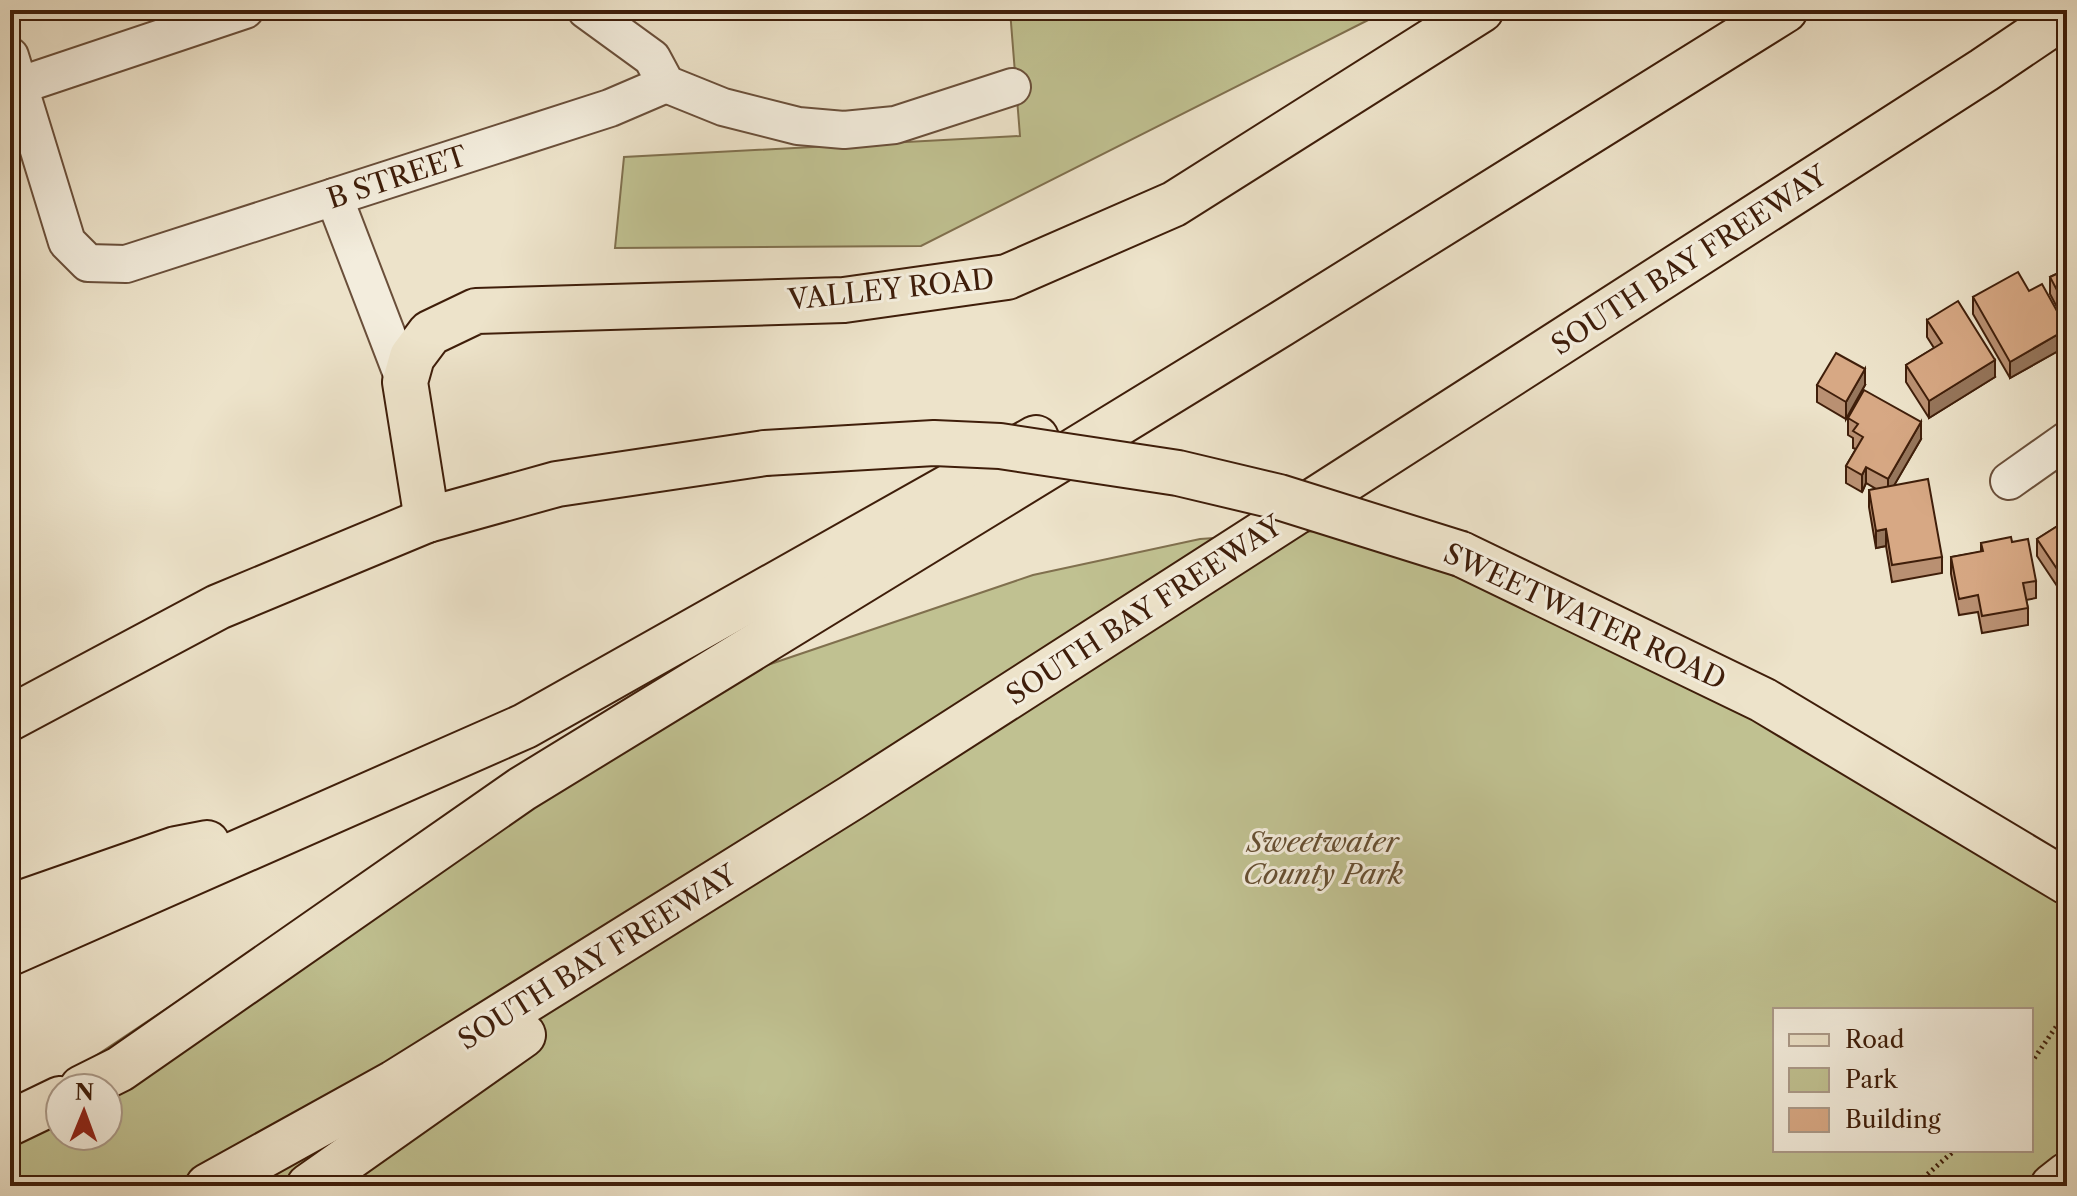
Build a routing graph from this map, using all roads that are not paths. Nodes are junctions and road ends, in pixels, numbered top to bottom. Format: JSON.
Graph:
{"nodes":[{"id":1,"x":245,"y":10,"type":"edge"},
{"id":2,"x":586,"y":10,"type":"edge"},
{"id":3,"x":1481,"y":10,"type":"edge"},
{"id":4,"x":1785,"y":10,"type":"edge"},
{"id":5,"x":2067,"y":14,"type":"edge"},
{"id":6,"x":14,"y":71,"type":"edge"},
{"id":7,"x":666,"y":84,"type":"junction"},
{"id":8,"x":1012,"y":87,"type":"dead end"},
{"id":9,"x":334,"y":197,"type":"junction"},
{"id":10,"x":1281,"y":324,"type":"junction"},
{"id":11,"x":405,"y":382,"type":"junction"},
{"id":12,"x":2067,"y":440,"type":"edge"},
{"id":13,"x":2009,"y":481,"type":"dead end"},
{"id":14,"x":427,"y":520,"type":"junction"},
{"id":15,"x":10,"y":718,"type":"edge"},
{"id":16,"x":851,"y":798,"type":"junction"},
{"id":17,"x":312,"y":821,"type":"junction"},
{"id":18,"x":2067,"y":882,"type":"edge"},
{"id":19,"x":10,"y":907,"type":"edge"},
{"id":20,"x":10,"y":953,"type":"edge"},
{"id":21,"x":114,"y":1072,"type":"edge"},
{"id":22,"x":44,"y":1107,"type":"edge"},
{"id":23,"x":10,"y":1123,"type":"edge"},
{"id":24,"x":2067,"y":1175,"type":"edge"},
{"id":25,"x":208,"y":1186,"type":"edge"},
{"id":26,"x":309,"y":1186,"type":"edge"},
{"id":27,"x":2053,"y":1186,"type":"edge"}],
"edges":[{"from":1,"to":6,"type":"street"},
{"from":2,"to":7,"type":"street"},
{"from":3,"to":11,"type":"main road","name":"VALLEY ROAD"},
{"from":4,"to":10,"type":"main road"},
{"from":5,"to":16,"type":"main road","name":"SOUTH BAY FREEWAY"},
{"from":6,"to":9,"type":"street","name":"B STREET"},
{"from":7,"to":8,"type":"street"},
{"from":7,"to":9,"type":"street","name":"B STREET"},
{"from":9,"to":11,"type":"street"},
{"from":10,"to":17,"type":"main road"},
{"from":10,"to":21,"type":"main road"},
{"from":11,"to":14,"type":"main road"},
{"from":12,"to":13,"type":"street"},
{"from":14,"to":15,"type":"main road","name":"SWEETWATER ROAD"},
{"from":14,"to":18,"type":"main road","name":"SWEETWATER ROAD","bridge":true},
{"from":16,"to":25,"type":"main road","name":"SOUTH BAY FREEWAY"},
{"from":16,"to":26,"type":"main road"},
{"from":17,"to":19,"type":"main road"},
{"from":17,"to":20,"type":"main road"},
{"from":22,"to":23,"type":"main road"},
{"from":24,"to":27,"type":"main road"}]}
